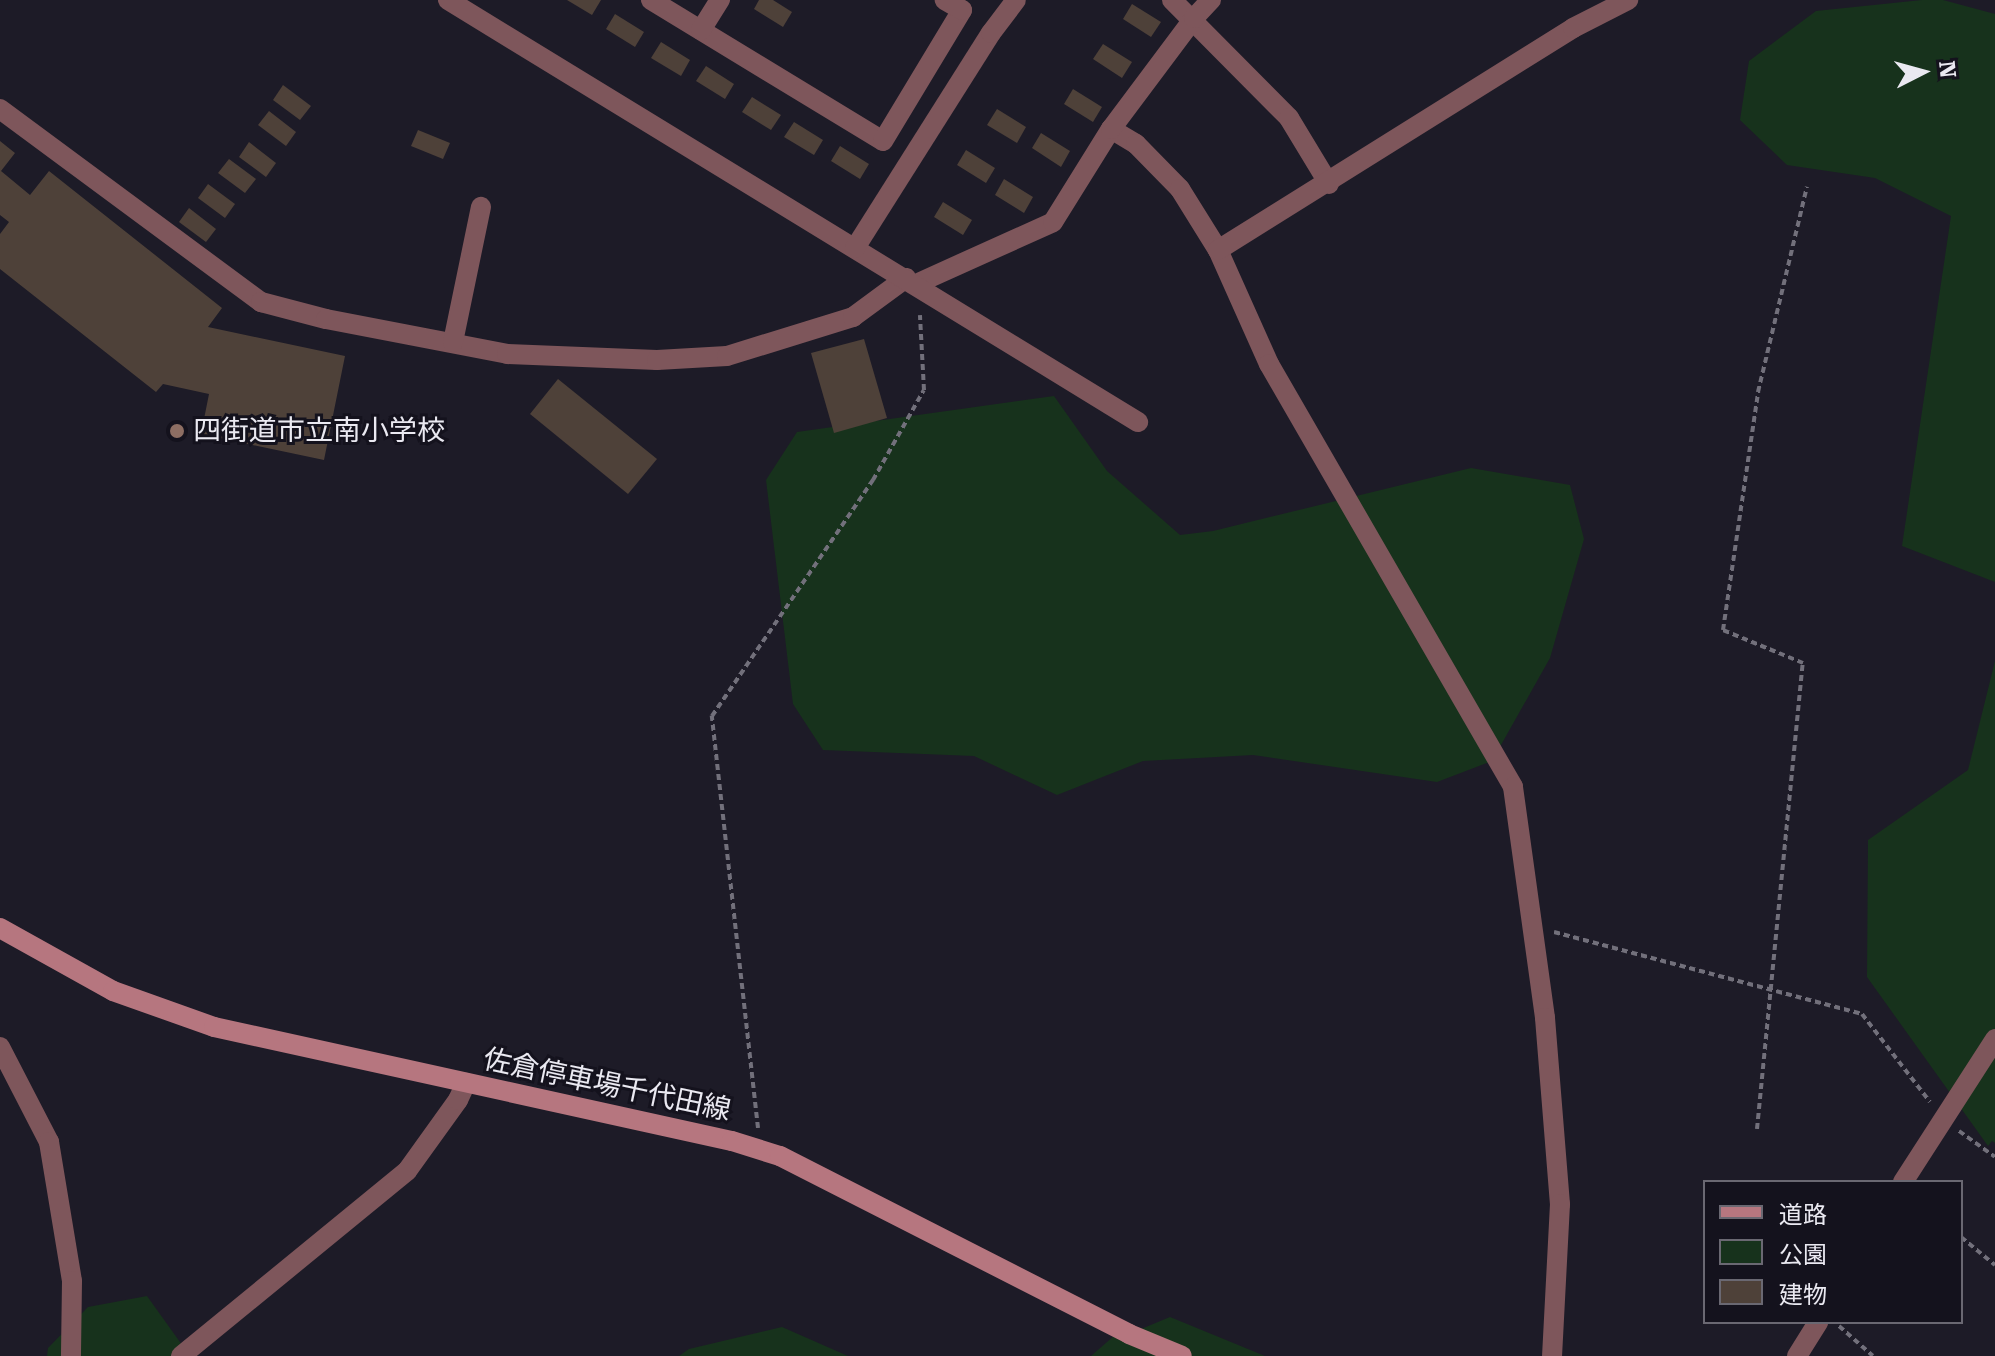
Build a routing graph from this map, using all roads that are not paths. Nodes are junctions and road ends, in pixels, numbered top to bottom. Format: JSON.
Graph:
{"nodes":[{"id":1,"x":448,"y":0,"type":"edge"},
{"id":2,"x":651,"y":0,"type":"edge"},
{"id":3,"x":720,"y":0,"type":"edge"},
{"id":4,"x":945,"y":0,"type":"edge"},
{"id":5,"x":1016,"y":0,"type":"edge"},
{"id":6,"x":1172,"y":0,"type":"edge"},
{"id":7,"x":1211,"y":0,"type":"edge"},
{"id":8,"x":1628,"y":0,"type":"edge"},
{"id":9,"x":1194,"y":18,"type":"junction"},
{"id":10,"x":701,"y":30,"type":"junction"},
{"id":11,"x":0,"y":109,"type":"edge"},
{"id":12,"x":1111,"y":129,"type":"junction"},
{"id":13,"x":1329,"y":184,"type":"junction"},
{"id":14,"x":481,"y":207,"type":"dead end"},
{"id":15,"x":855,"y":248,"type":"junction"},
{"id":16,"x":1218,"y":250,"type":"junction"},
{"id":17,"x":911,"y":281,"type":"junction"},
{"id":18,"x":453,"y":342,"type":"junction"},
{"id":19,"x":1138,"y":422,"type":"dead end"},
{"id":20,"x":0,"y":928,"type":"edge"},
{"id":21,"x":1995,"y":1039,"type":"edge"},
{"id":22,"x":0,"y":1047,"type":"edge"},
{"id":23,"x":466,"y":1083,"type":"junction"},
{"id":24,"x":1904,"y":1180,"type":"edge"},
{"id":25,"x":1817,"y":1324,"type":"edge"},
{"id":26,"x":71,"y":1356,"type":"edge"},
{"id":27,"x":181,"y":1356,"type":"edge"},
{"id":28,"x":1182,"y":1356,"type":"edge"},
{"id":29,"x":1552,"y":1356,"type":"edge"},
{"id":30,"x":1797,"y":1356,"type":"edge"}],
"edges":[{"from":1,"to":15,"type":"street"},
{"from":2,"to":10,"type":"street"},
{"from":3,"to":10,"type":"street"},
{"from":4,"to":10,"type":"street"},
{"from":5,"to":15,"type":"street"},
{"from":6,"to":9,"type":"street"},
{"from":7,"to":9,"type":"street"},
{"from":8,"to":13,"type":"street"},
{"from":9,"to":12,"type":"street"},
{"from":9,"to":13,"type":"street"},
{"from":11,"to":18,"type":"street"},
{"from":12,"to":16,"type":"street"},
{"from":12,"to":17,"type":"street"},
{"from":13,"to":16,"type":"street"},
{"from":14,"to":18,"type":"street"},
{"from":15,"to":17,"type":"street"},
{"from":16,"to":29,"type":"street"},
{"from":17,"to":18,"type":"street"},
{"from":17,"to":19,"type":"street"},
{"from":20,"to":23,"type":"main road","name":"佐倉停車場千代田線"},
{"from":21,"to":24,"type":"street"},
{"from":22,"to":26,"type":"street"},
{"from":23,"to":27,"type":"street"},
{"from":23,"to":28,"type":"main road","name":"佐倉停車場千代田線"},
{"from":25,"to":30,"type":"street"}]}
